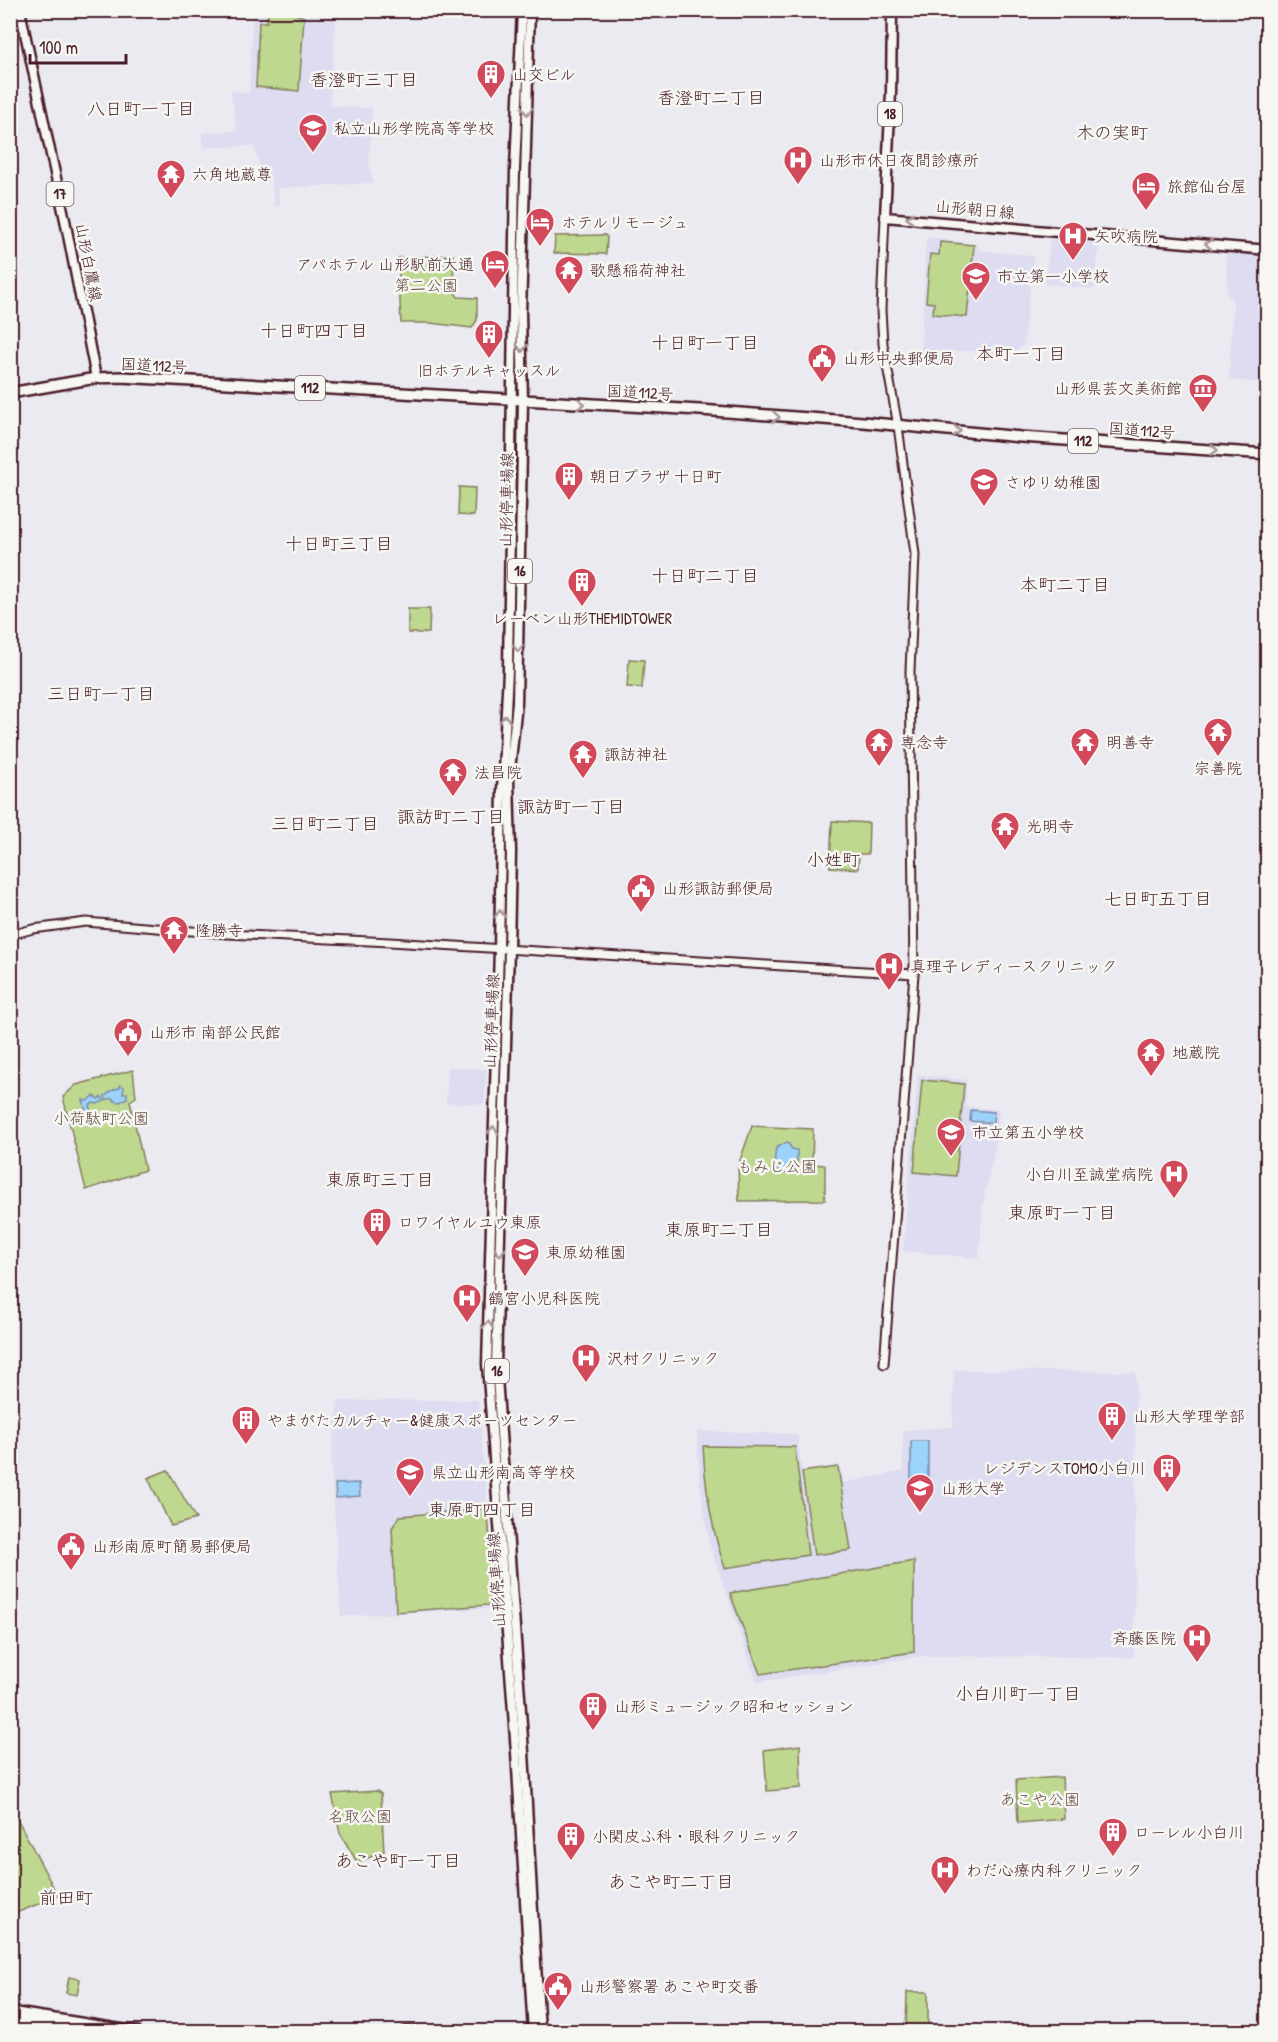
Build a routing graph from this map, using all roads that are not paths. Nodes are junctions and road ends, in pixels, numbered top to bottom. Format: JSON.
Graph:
{"nodes":[{"id":1,"x":20,"y":10,"type":"edge"},
{"id":2,"x":522,"y":10,"type":"edge"},
{"id":3,"x":530,"y":10,"type":"edge"},
{"id":4,"x":892,"y":10,"type":"edge"},
{"id":5,"x":885,"y":217,"type":"junction"},
{"id":6,"x":1268,"y":250,"type":"edge"},
{"id":7,"x":96,"y":378,"type":"junction"},
{"id":8,"x":10,"y":393,"type":"edge"},
{"id":9,"x":511,"y":400,"type":"junction"},
{"id":10,"x":523,"y":401,"type":"junction"},
{"id":11,"x":898,"y":426,"type":"junction"},
{"id":12,"x":1268,"y":454,"type":"edge"},
{"id":13,"x":10,"y":935,"type":"edge"},
{"id":14,"x":504,"y":949,"type":"junction"},
{"id":15,"x":914,"y":974,"type":"junction"},
{"id":16,"x":884,"y":1364,"type":"dead end"},
{"id":17,"x":10,"y":2012,"type":"edge"},
{"id":18,"x":10,"y":2020,"type":"edge"},
{"id":19,"x":10,"y":2028,"type":"edge"},
{"id":20,"x":1268,"y":2029,"type":"edge"},
{"id":21,"x":30,"y":2031,"type":"edge"},
{"id":22,"x":108,"y":2031,"type":"edge"},
{"id":23,"x":137,"y":2031,"type":"edge"},
{"id":24,"x":405,"y":2031,"type":"edge"},
{"id":25,"x":461,"y":2031,"type":"edge"},
{"id":26,"x":533,"y":2031,"type":"edge"},
{"id":27,"x":541,"y":2031,"type":"edge"},
{"id":28,"x":1262,"y":2031,"type":"edge"}],
"edges":[{"from":1,"to":7,"type":"main road","name":"山形白鷹線","number":"17"},
{"from":2,"to":9,"type":"main road","name":"山形停車場線","number":"16"},
{"from":3,"to":10,"type":"main road","name":"山形停車場線","number":"16","one_way":true},
{"from":4,"to":5,"type":"main road","number":"18"},
{"from":6,"to":5,"type":"main road","name":"山形朝日線","one_way":true},
{"from":5,"to":11,"type":"street"},
{"from":7,"to":8,"type":"highway","name":"国道112号","number":"112"},
{"from":7,"to":9,"type":"highway","name":"国道112号","number":"112"},
{"from":9,"to":10,"type":"highway","name":"国道112号","number":"112"},
{"from":14,"to":9,"type":"main road","name":"山形停車場線","number":"16","one_way":true},
{"from":10,"to":11,"type":"highway","name":"国道112号","number":"112","one_way":true},
{"from":10,"to":14,"type":"main road","name":"山形停車場線","number":"16","one_way":true},
{"from":11,"to":12,"type":"highway","name":"国道112号","number":"112","one_way":true},
{"from":11,"to":15,"type":"street"},
{"from":13,"to":14,"type":"street"},
{"from":14,"to":15,"type":"street"},
{"from":26,"to":14,"type":"main road","name":"山形停車場線","number":"16","one_way":true},
{"from":14,"to":27,"type":"main road","name":"山形停車場線","number":"16","one_way":true},
{"from":15,"to":16,"type":"street"},
{"from":17,"to":23,"type":"highway"},
{"from":18,"to":22,"type":"highway"},
{"from":19,"to":21,"type":"highway"},
{"from":20,"to":28,"type":"highway"},
{"from":24,"to":25,"type":"highway"}]}
